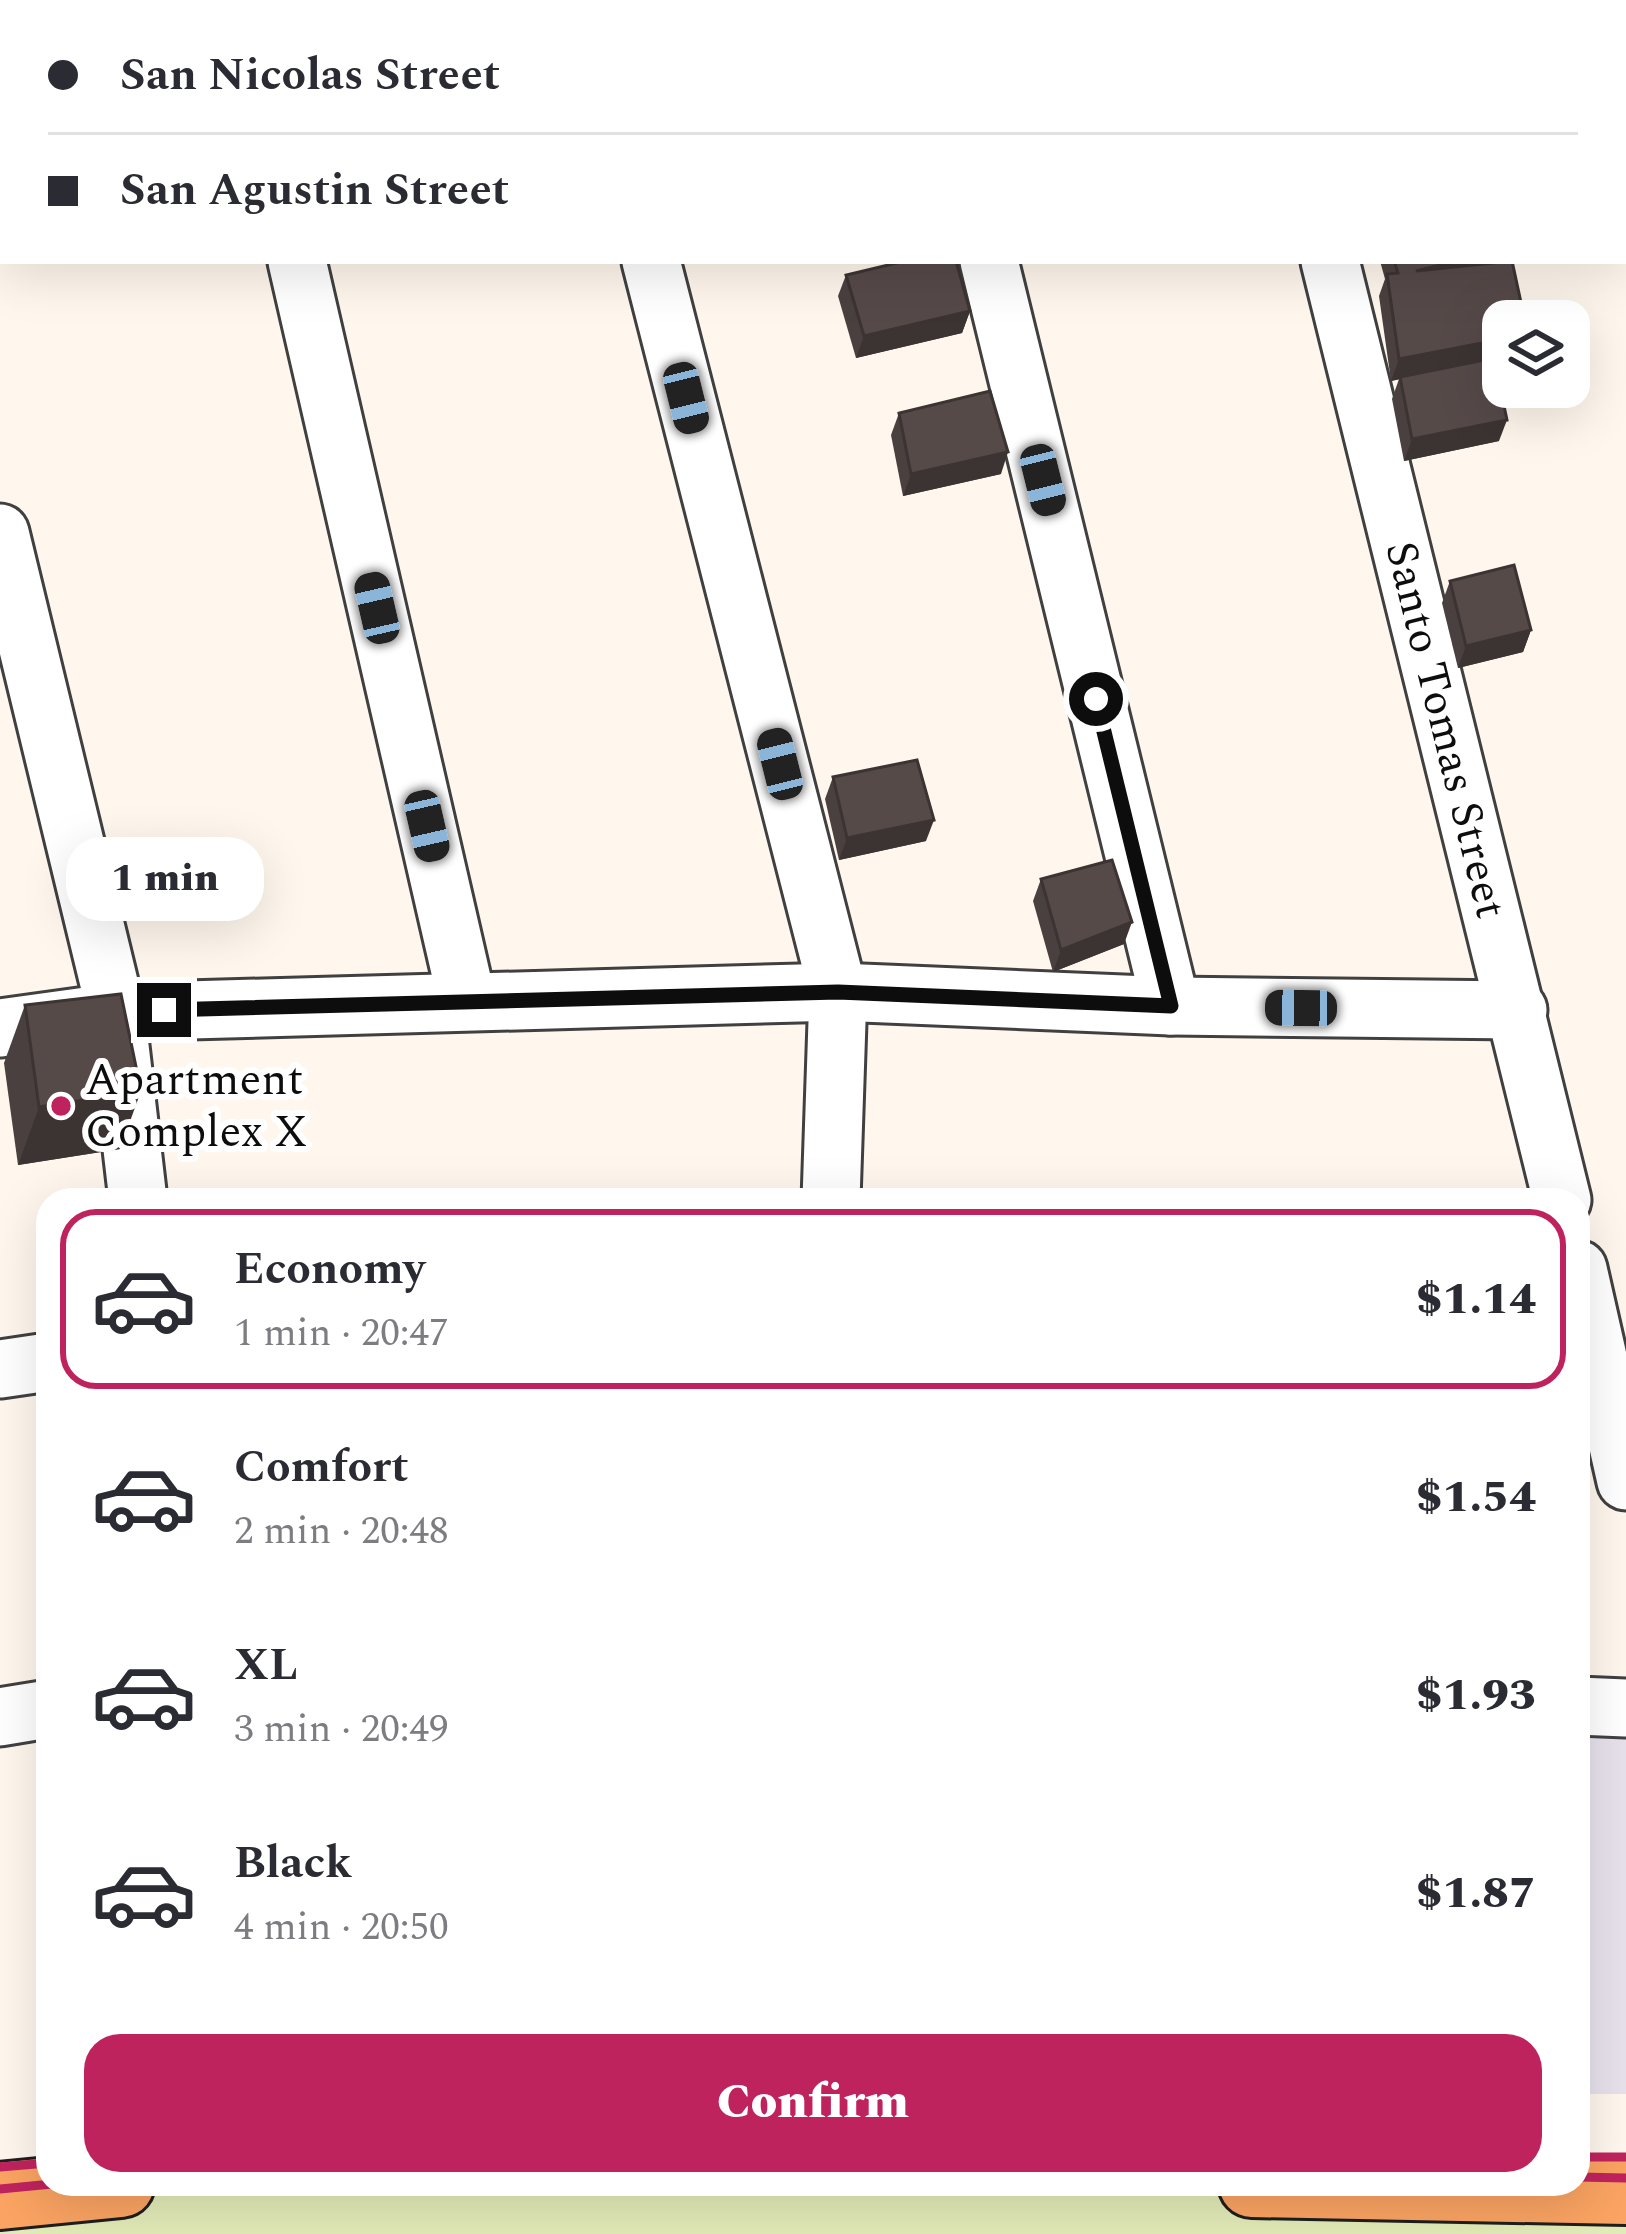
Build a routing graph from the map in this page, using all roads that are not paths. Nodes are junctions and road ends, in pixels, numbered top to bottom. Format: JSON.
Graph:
{"nodes":[{"id":1,"x":298,"y":264,"type":"edge"},
{"id":2,"x":652,"y":264,"type":"edge"},
{"id":3,"x":990,"y":264,"type":"edge"},
{"id":4,"x":1331,"y":264,"type":"edge"},
{"id":5,"x":0,"y":532,"type":"edge"},
{"id":6,"x":838,"y":992,"type":"junction"},
{"id":7,"x":467,"y":1001,"type":"junction"},
{"id":8,"x":1171,"y":1006,"type":"junction"},
{"id":9,"x":1518,"y":1010,"type":"junction"},
{"id":10,"x":116,"y":1012,"type":"junction"},
{"id":11,"x":0,"y":1028,"type":"edge"},
{"id":12,"x":137,"y":1188,"type":"edge"},
{"id":13,"x":831,"y":1188,"type":"edge"},
{"id":14,"x":1559,"y":1188,"type":"edge"},
{"id":15,"x":36,"y":1364,"type":"edge"},
{"id":16,"x":0,"y":1369,"type":"edge"},
{"id":17,"x":1590,"y":1374,"type":"edge"},
{"id":18,"x":1626,"y":1481,"type":"edge"},
{"id":19,"x":1590,"y":1706,"type":"edge"},
{"id":20,"x":1626,"y":1708,"type":"edge"},
{"id":21,"x":36,"y":1711,"type":"edge"},
{"id":22,"x":0,"y":1717,"type":"edge"},
{"id":23,"x":1590,"y":2147,"type":"edge"},
{"id":24,"x":1626,"y":2148,"type":"edge"},
{"id":25,"x":36,"y":2157,"type":"edge"},
{"id":26,"x":0,"y":2159,"type":"edge"},
{"id":27,"x":1590,"y":2190,"type":"edge"},
{"id":28,"x":1626,"y":2191,"type":"edge"},
{"id":29,"x":36,"y":2192,"type":"edge"},
{"id":30,"x":0,"y":2196,"type":"edge"}],
"edges":[{"from":1,"to":7,"type":"street"},
{"from":2,"to":6,"type":"street"},
{"from":3,"to":8,"type":"street"},
{"from":4,"to":9,"type":"street","name":"Santo Tomas Street"},
{"from":5,"to":10,"type":"street"},
{"from":6,"to":7,"type":"street"},
{"from":6,"to":8,"type":"street"},
{"from":6,"to":13,"type":"street"},
{"from":7,"to":10,"type":"street"},
{"from":8,"to":9,"type":"street"},
{"from":9,"to":14,"type":"street","name":"Santo Tomas Street"},
{"from":10,"to":11,"type":"street"},
{"from":10,"to":12,"type":"street"},
{"from":15,"to":16,"type":"street"},
{"from":17,"to":18,"type":"street"},
{"from":19,"to":20,"type":"street"},
{"from":21,"to":22,"type":"street"},
{"from":23,"to":24,"type":"main road"},
{"from":25,"to":26,"type":"main road"},
{"from":27,"to":28,"type":"main road"},
{"from":29,"to":30,"type":"main road"}]}
